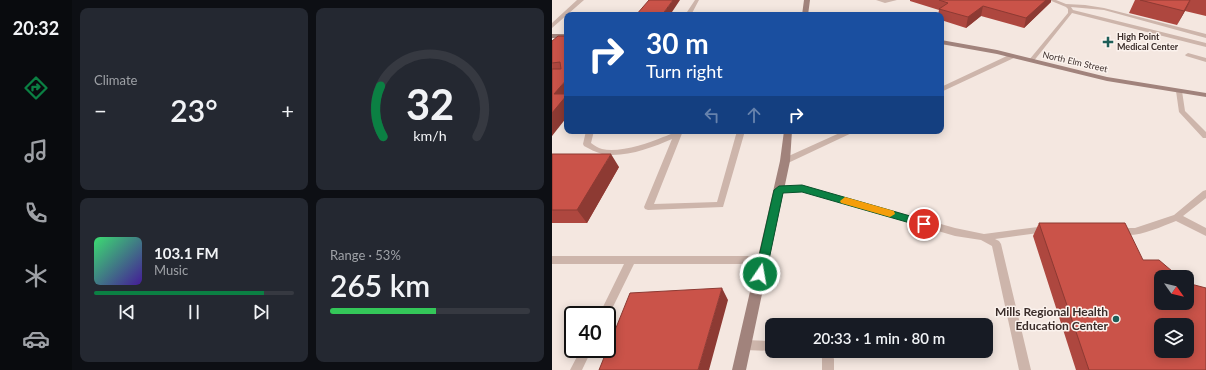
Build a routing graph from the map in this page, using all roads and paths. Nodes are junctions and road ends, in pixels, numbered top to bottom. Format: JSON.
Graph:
{"nodes":[{"id":1,"x":581,"y":0,"type":"edge"},
{"id":2,"x":697,"y":0,"type":"edge"},
{"id":3,"x":807,"y":0,"type":"edge"},
{"id":4,"x":878,"y":0,"type":"edge"},
{"id":5,"x":895,"y":0,"type":"edge"},
{"id":6,"x":1051,"y":0,"type":"edge"},
{"id":7,"x":1067,"y":6,"type":"junction"},
{"id":8,"x":1070,"y":11,"type":"junction"},
{"id":9,"x":568,"y":12,"type":"edge"},
{"id":10,"x":690,"y":12,"type":"edge"},
{"id":11,"x":805,"y":12,"type":"edge"},
{"id":12,"x":564,"y":15,"type":"edge"},
{"id":13,"x":552,"y":26,"type":"edge"},
{"id":14,"x":552,"y":36,"type":"edge"},
{"id":15,"x":564,"y":36,"type":"edge"},
{"id":16,"x":1206,"y":36,"type":"edge"},
{"id":17,"x":944,"y":43,"type":"edge"},
{"id":18,"x":1206,"y":46,"type":"edge"},
{"id":19,"x":1188,"y":55,"type":"dead end"},
{"id":20,"x":1012,"y":56,"type":"junction"},
{"id":21,"x":1206,"y":60,"type":"edge"},
{"id":22,"x":1031,"y":61,"type":"junction"},
{"id":23,"x":944,"y":89,"type":"edge"},
{"id":24,"x":1179,"y":91,"type":"junction"},
{"id":25,"x":1206,"y":95,"type":"edge"},
{"id":26,"x":589,"y":134,"type":"edge"},
{"id":27,"x":674,"y":134,"type":"edge"},
{"id":28,"x":678,"y":134,"type":"edge"},
{"id":29,"x":740,"y":134,"type":"edge"},
{"id":30,"x":788,"y":134,"type":"edge"},
{"id":31,"x":845,"y":134,"type":"edge"},
{"id":32,"x":1206,"y":136,"type":"edge"},
{"id":33,"x":785,"y":161,"type":"junction"},
{"id":34,"x":779,"y":190,"type":"junction"},
{"id":35,"x":1206,"y":193,"type":"edge"},
{"id":36,"x":1176,"y":217,"type":"junction"},
{"id":37,"x":1054,"y":229,"type":"edge"},
{"id":38,"x":1106,"y":230,"type":"edge"},
{"id":39,"x":1206,"y":232,"type":"edge"},
{"id":40,"x":983,"y":237,"type":"junction"},
{"id":41,"x":552,"y":260,"type":"edge"},
{"id":42,"x":631,"y":260,"type":"junction"},
{"id":43,"x":763,"y":260,"type":"junction"},
{"id":44,"x":608,"y":306,"type":"edge"},
{"id":45,"x":745,"y":345,"type":"junction"},
{"id":46,"x":765,"y":346,"type":"edge"},
{"id":47,"x":582,"y":358,"type":"edge"},
{"id":48,"x":828,"y":358,"type":"edge"},
{"id":49,"x":576,"y":370,"type":"edge"},
{"id":50,"x":739,"y":370,"type":"edge"},
{"id":51,"x":828,"y":370,"type":"edge"},
{"id":52,"x":1025,"y":370,"type":"edge"}],
"edges":[{"from":1,"to":9,"type":"street"},
{"from":2,"to":10,"type":"lane"},
{"from":3,"to":11,"type":"street"},
{"from":4,"to":5,"type":"lane"},
{"from":6,"to":7,"type":"lane"},
{"from":7,"to":8,"type":"lane"},
{"from":7,"to":16,"type":"lane"},
{"from":8,"to":18,"type":"lane"},
{"from":8,"to":22,"type":"lane"},
{"from":12,"to":13,"type":"street"},
{"from":14,"to":15,"type":"street"},
{"from":17,"to":20,"type":"street","name":"North Elm Street"},
{"from":19,"to":21,"type":"lane"},
{"from":20,"to":22,"type":"street","name":"North Elm Street"},
{"from":20,"to":23,"type":"street"},
{"from":22,"to":24,"type":"street","name":"North Elm Street"},
{"from":24,"to":25,"type":"street","name":"North Elm Street"},
{"from":24,"to":32,"type":"lane"},
{"from":26,"to":27,"type":"lane"},
{"from":28,"to":29,"type":"lane"},
{"from":30,"to":33,"type":"street"},
{"from":31,"to":33,"type":"street"},
{"from":33,"to":34,"type":"street"},
{"from":34,"to":40,"type":"lane"},
{"from":34,"to":43,"type":"street"},
{"from":35,"to":36,"type":"lane"},
{"from":36,"to":38,"type":"lane"},
{"from":36,"to":39,"type":"lane"},
{"from":37,"to":40,"type":"lane"},
{"from":40,"to":52,"type":"lane"},
{"from":41,"to":42,"type":"lane"},
{"from":42,"to":43,"type":"lane"},
{"from":42,"to":44,"type":"lane"},
{"from":43,"to":45,"type":"street"},
{"from":45,"to":46,"type":"lane"},
{"from":45,"to":50,"type":"street"},
{"from":47,"to":49,"type":"lane"},
{"from":48,"to":51,"type":"lane"}]}
